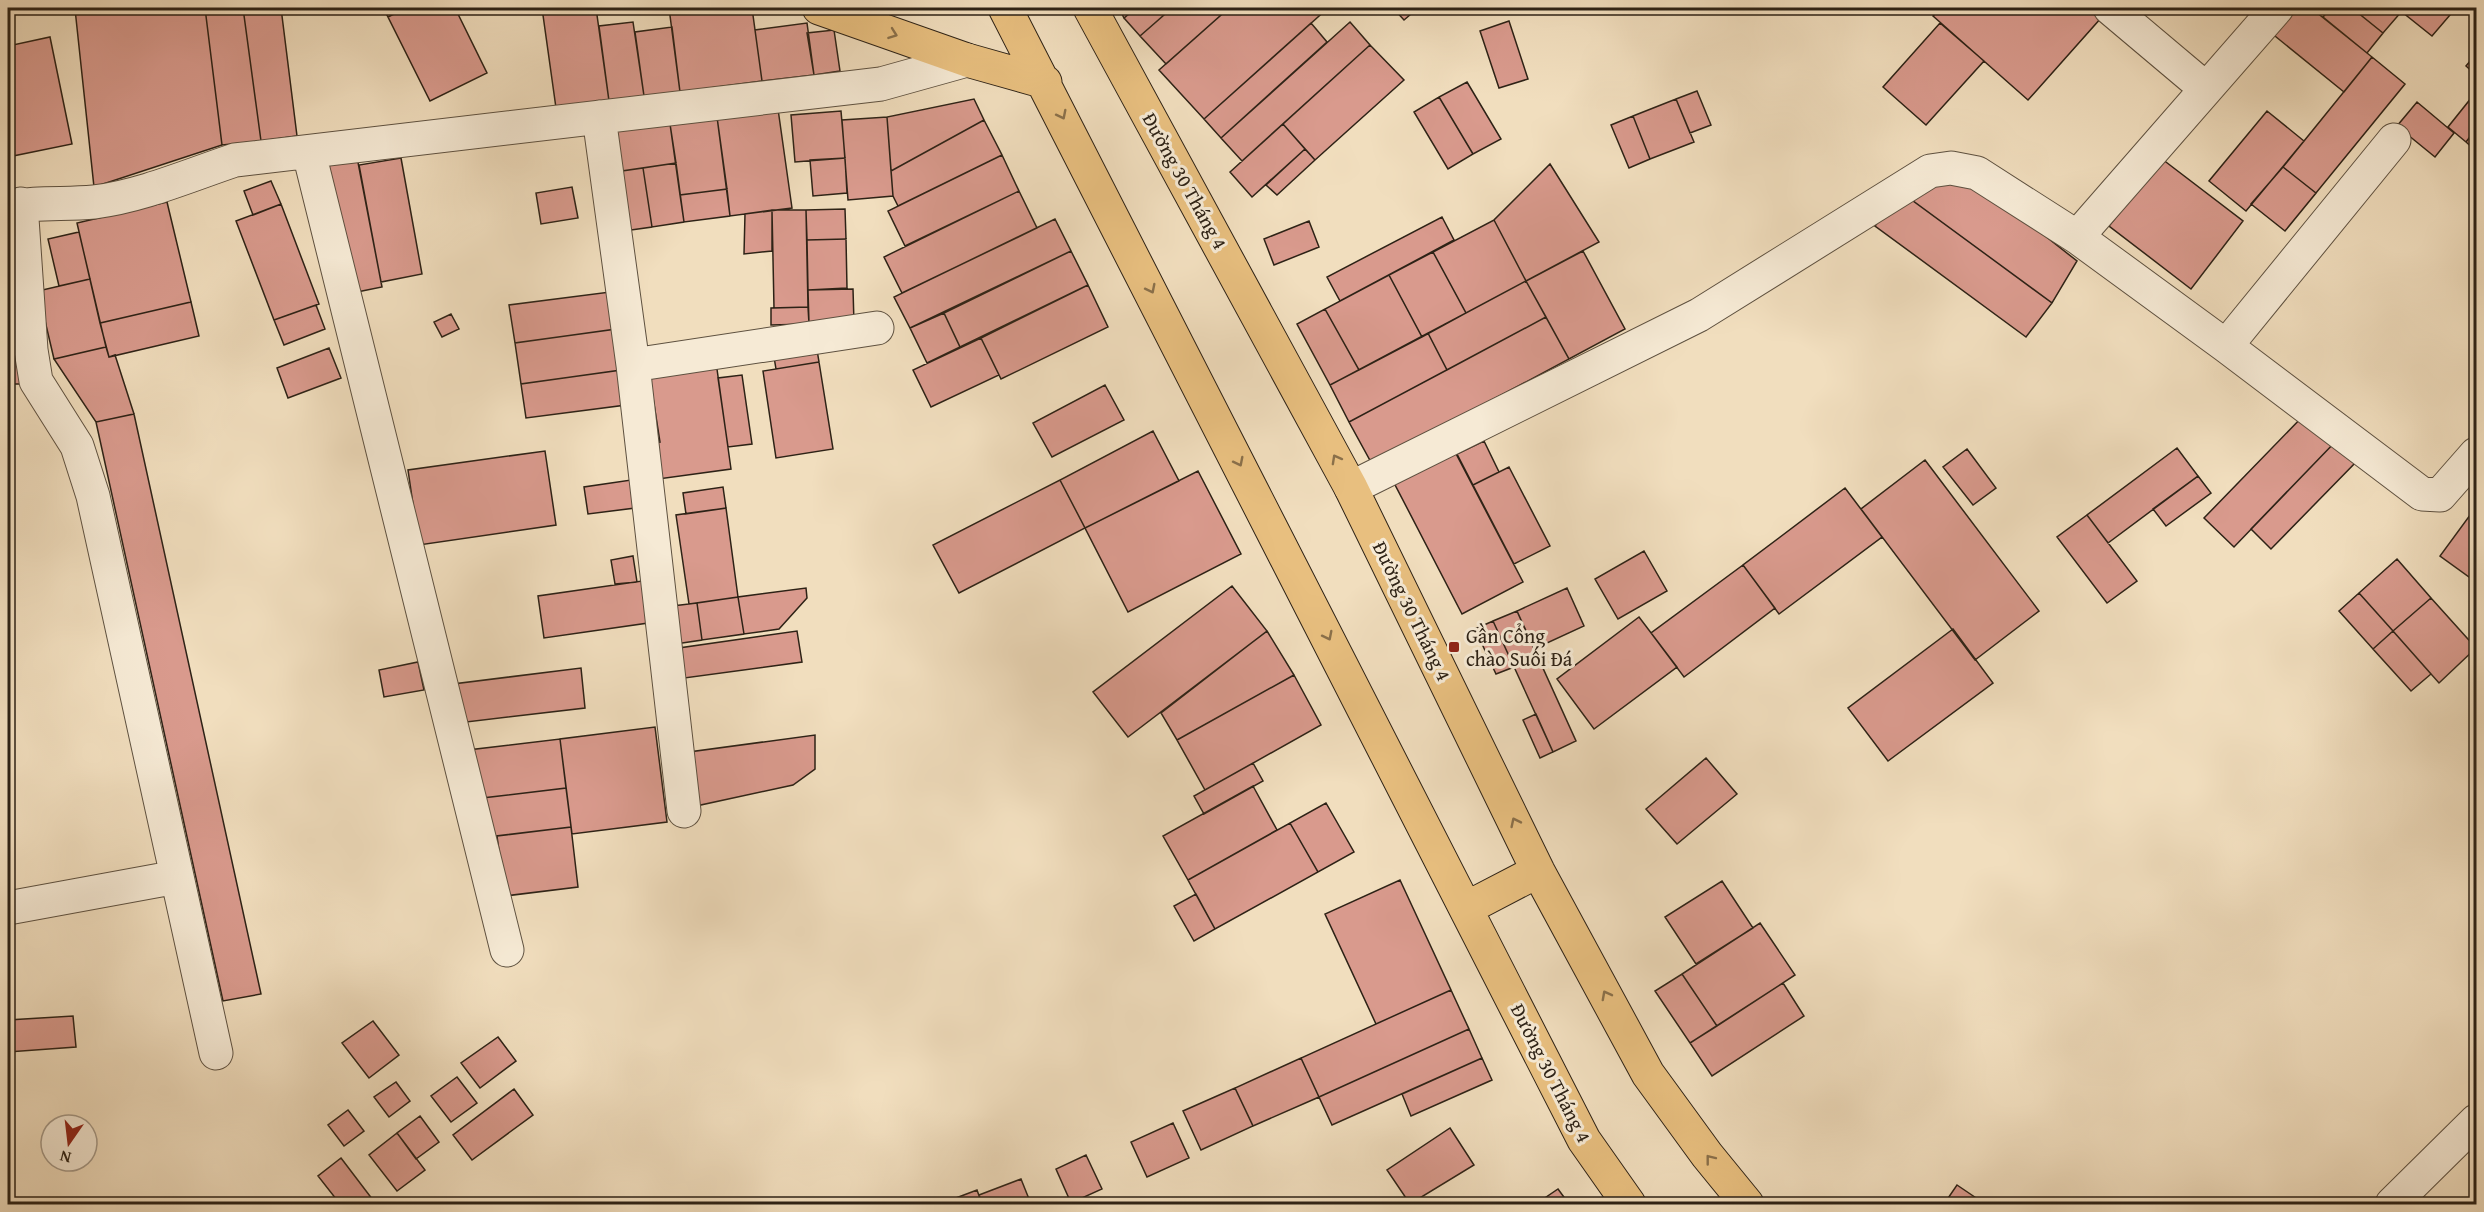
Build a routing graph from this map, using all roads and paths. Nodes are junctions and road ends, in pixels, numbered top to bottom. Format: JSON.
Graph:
{"nodes":[{"id":1,"x":819,"y":8,"type":"edge"},
{"id":2,"x":1005,"y":8,"type":"edge"},
{"id":3,"x":1090,"y":8,"type":"edge"},
{"id":4,"x":2110,"y":8,"type":"edge"},
{"id":5,"x":2277,"y":8,"type":"edge"},
{"id":6,"x":967,"y":60,"type":"junction"},
{"id":7,"x":1045,"y":82,"type":"junction"},
{"id":8,"x":2205,"y":88,"type":"junction"},
{"id":9,"x":599,"y":117,"type":"junction"},
{"id":10,"x":2394,"y":140,"type":"dead end"},
{"id":11,"x":309,"y":153,"type":"junction"},
{"id":12,"x":14,"y":206,"type":"edge"},
{"id":13,"x":2077,"y":237,"type":"junction"},
{"id":14,"x":877,"y":328,"type":"dead end"},
{"id":15,"x":2226,"y":346,"type":"junction"},
{"id":16,"x":633,"y":365,"type":"junction"},
{"id":17,"x":2476,"y":454,"type":"edge"},
{"id":18,"x":1351,"y":488,"type":"junction"},
{"id":19,"x":684,"y":811,"type":"dead end"},
{"id":20,"x":1538,"y":871,"type":"junction"},
{"id":21,"x":177,"y":877,"type":"junction"},
{"id":22,"x":8,"y":908,"type":"edge"},
{"id":23,"x":1467,"y":908,"type":"junction"},
{"id":24,"x":507,"y":950,"type":"dead end"},
{"id":25,"x":216,"y":1053,"type":"dead end"},
{"id":26,"x":2476,"y":1121,"type":"edge"},
{"id":27,"x":1629,"y":1204,"type":"edge"},
{"id":28,"x":1747,"y":1204,"type":"edge"},
{"id":29,"x":2392,"y":1204,"type":"edge"}],
"edges":[{"from":1,"to":6,"type":"main road","one_way":true},
{"from":2,"to":7,"type":"main road","name":"Đường 30 Tháng 4"},
{"from":18,"to":3,"type":"main road","name":"Đường 30 Tháng 4","one_way":true},
{"from":4,"to":8,"type":"street"},
{"from":5,"to":8,"type":"street"},
{"from":6,"to":7,"type":"main road"},
{"from":6,"to":9,"type":"street"},
{"from":7,"to":23,"type":"main road","name":"Đường 30 Tháng 4","one_way":true},
{"from":8,"to":13,"type":"street"},
{"from":9,"to":11,"type":"street"},
{"from":9,"to":16,"type":"street"},
{"from":10,"to":15,"type":"street"},
{"from":11,"to":12,"type":"street"},
{"from":11,"to":24,"type":"street"},
{"from":12,"to":21,"type":"street"},
{"from":13,"to":15,"type":"street"},
{"from":13,"to":18,"type":"street"},
{"from":14,"to":16,"type":"street"},
{"from":15,"to":17,"type":"street"},
{"from":16,"to":19,"type":"street"},
{"from":20,"to":18,"type":"main road","name":"Đường 30 Tháng 4","one_way":true},
{"from":20,"to":23,"type":"main road"},
{"from":28,"to":20,"type":"main road","name":"Đường 30 Tháng 4","one_way":true},
{"from":21,"to":22,"type":"street"},
{"from":21,"to":25,"type":"street"},
{"from":23,"to":27,"type":"main road","name":"Đường 30 Tháng 4"},
{"from":26,"to":29,"type":"street"}]}
